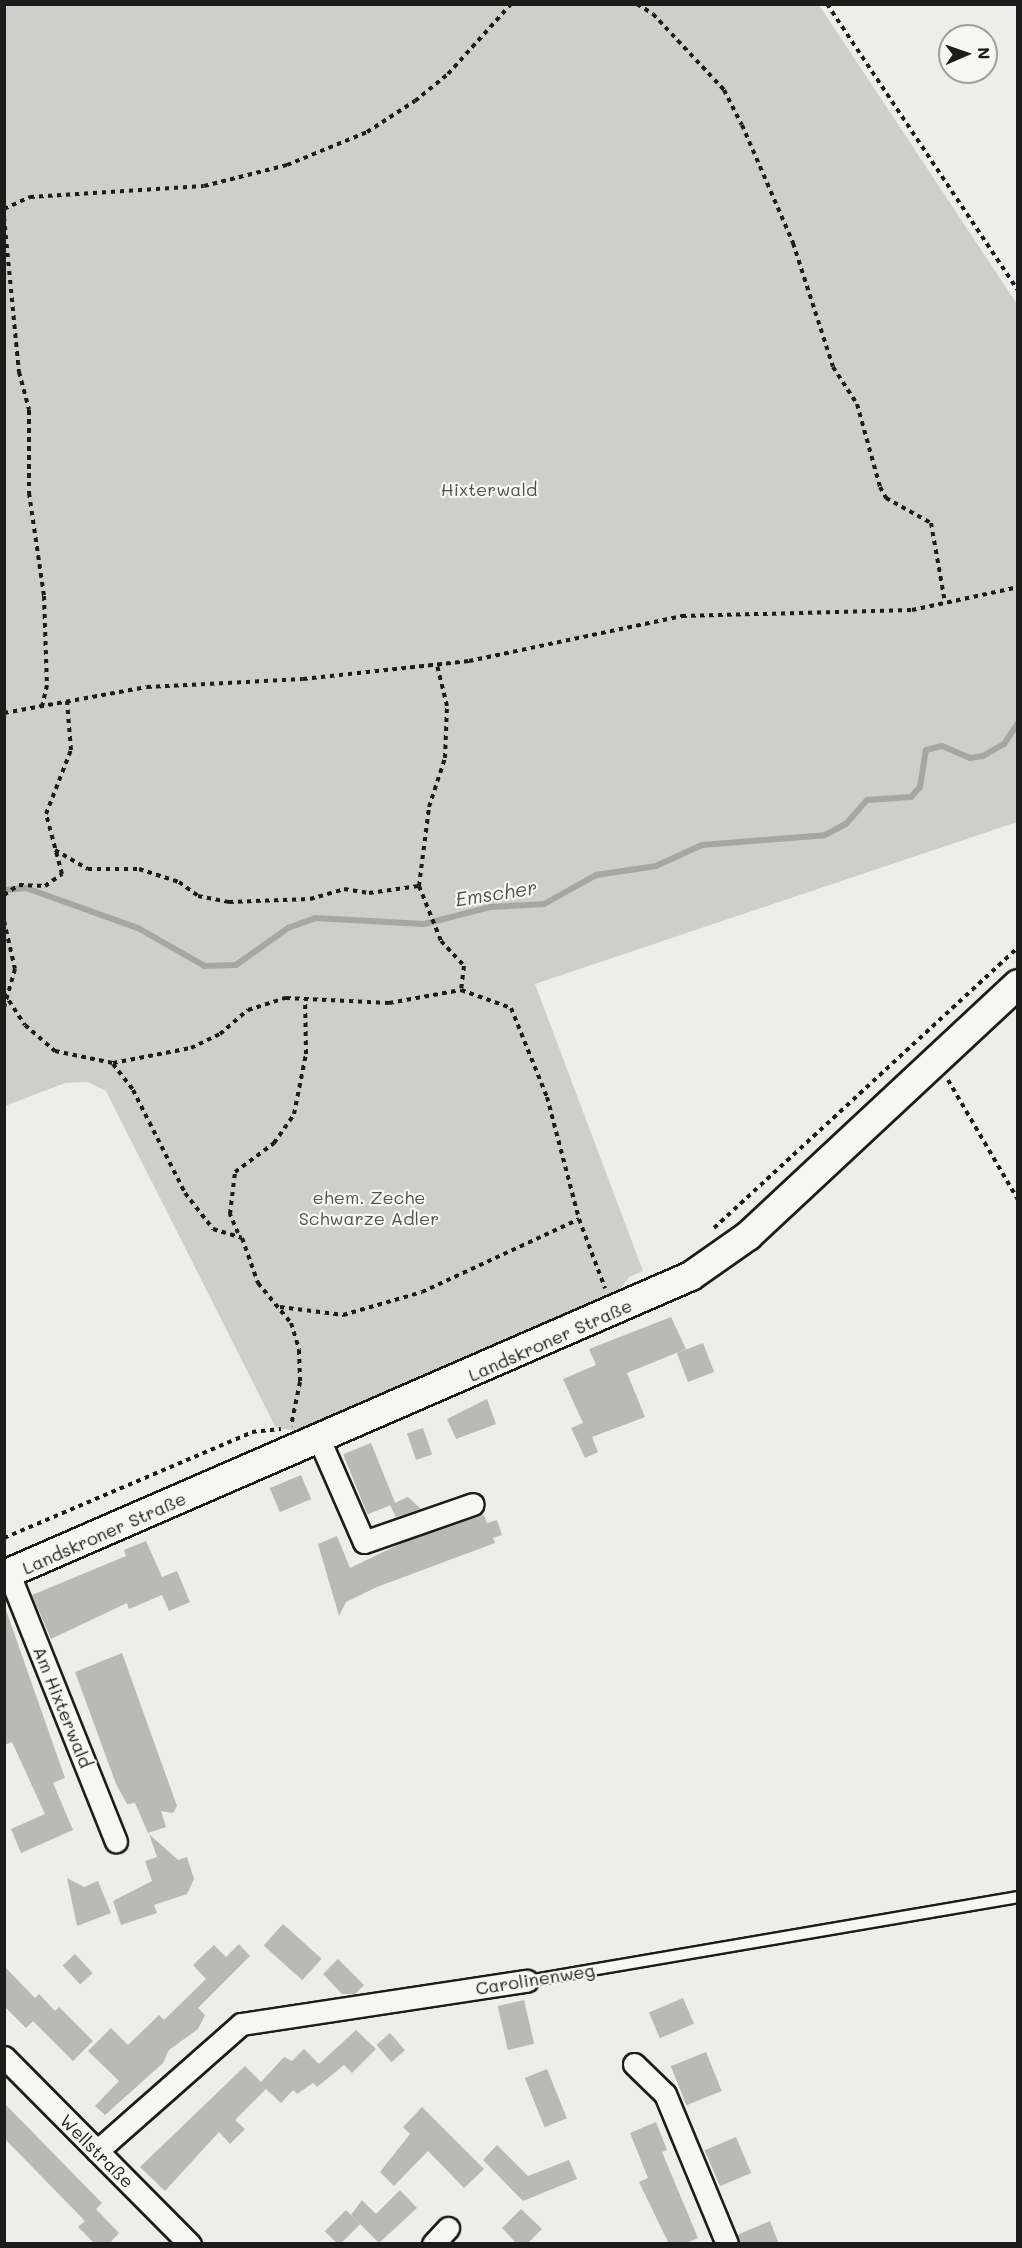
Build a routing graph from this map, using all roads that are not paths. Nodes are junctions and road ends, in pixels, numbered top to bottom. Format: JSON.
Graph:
{"nodes":[{"id":1,"x":1017,"y":984,"type":"edge"},
{"id":2,"x":310,"y":1435,"type":"junction"},
{"id":3,"x":473,"y":1504,"type":"dead end"},
{"id":4,"x":7,"y":1575,"type":"edge"},
{"id":5,"x":116,"y":1840,"type":"dead end"},
{"id":6,"x":1017,"y":1897,"type":"edge"},
{"id":7,"x":527,"y":1981,"type":"joint"},
{"id":8,"x":4,"y":2057,"type":"edge"},
{"id":9,"x":634,"y":2064,"type":"dead end"},
{"id":10,"x":97,"y":2151,"type":"junction"},
{"id":11,"x":448,"y":2228,"type":"dead end"},
{"id":12,"x":190,"y":2244,"type":"edge"},
{"id":13,"x":433,"y":2244,"type":"edge"},
{"id":14,"x":727,"y":2244,"type":"edge"}],
"edges":[{"from":1,"to":2,"type":"street","name":"Landskroner Straße"},
{"from":2,"to":3,"type":"street"},
{"from":2,"to":4,"type":"street","name":"Landskroner Straße"},
{"from":4,"to":5,"type":"street","name":"Am Hixterwald"},
{"from":6,"to":7,"type":"lane","name":"Carolinenweg"},
{"from":7,"to":10,"type":"street","name":"Carolinenweg"},
{"from":8,"to":10,"type":"street","name":"Wellstraße"},
{"from":9,"to":14,"type":"street"},
{"from":10,"to":12,"type":"street","name":"Wellstraße"},
{"from":11,"to":13,"type":"street"}]}
